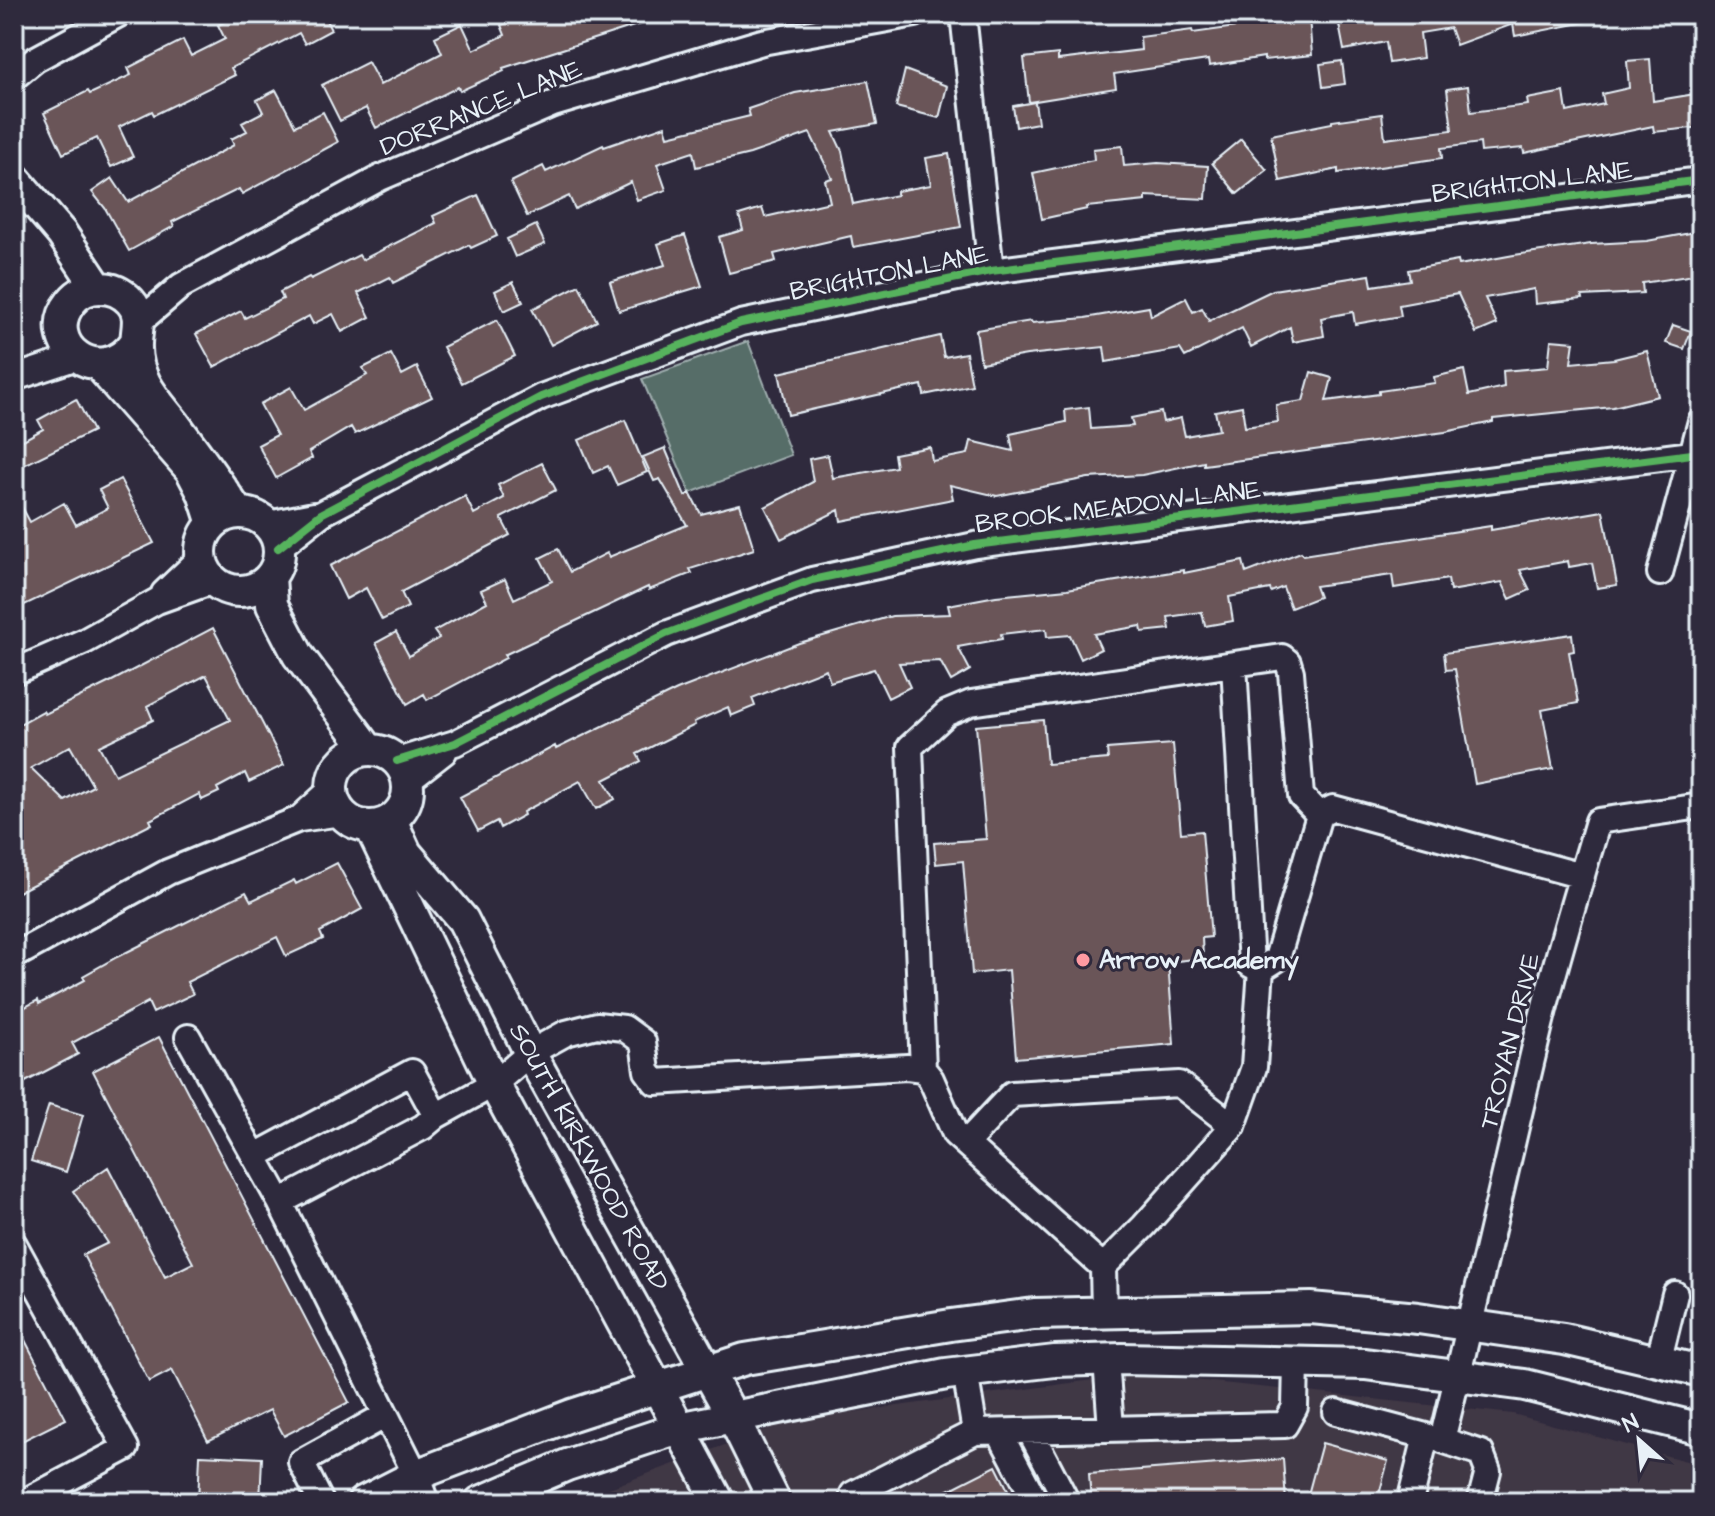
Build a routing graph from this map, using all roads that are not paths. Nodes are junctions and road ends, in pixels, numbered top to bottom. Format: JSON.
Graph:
{"nodes":[{"id":1,"x":119,"y":14,"type":"edge"},
{"id":2,"x":915,"y":14,"type":"edge"},
{"id":3,"x":963,"y":14,"type":"edge"},
{"id":4,"x":25,"y":63,"type":"edge"},
{"id":5,"x":14,"y":77,"type":"edge"},
{"id":6,"x":14,"y":178,"type":"edge"},
{"id":7,"x":1701,"y":180,"type":"edge"},
{"id":8,"x":14,"y":201,"type":"edge"},
{"id":9,"x":991,"y":271,"type":"junction"},
{"id":10,"x":98,"y":288,"type":"junction"},
{"id":11,"x":66,"y":316,"type":"junction"},
{"id":12,"x":135,"y":322,"type":"junction"},
{"id":13,"x":88,"y":361,"type":"junction"},
{"id":14,"x":16,"y":377,"type":"edge"},
{"id":15,"x":1701,"y":421,"type":"edge"},
{"id":16,"x":1692,"y":454,"type":"junction"},
{"id":17,"x":226,"y":518,"type":"junction"},
{"id":18,"x":272,"y":550,"type":"junction"},
{"id":19,"x":1660,"y":573,"type":"dead end"},
{"id":20,"x":217,"y":577,"type":"junction"},
{"id":21,"x":1234,"y":664,"type":"junction"},
{"id":22,"x":14,"y":672,"type":"edge"},
{"id":23,"x":356,"y":754,"type":"junction"},
{"id":24,"x":402,"y":770,"type":"junction"},
{"id":25,"x":336,"y":801,"type":"junction"},
{"id":26,"x":1701,"y":806,"type":"edge"},
{"id":27,"x":1319,"y":815,"type":"junction"},
{"id":28,"x":380,"y":823,"type":"junction"},
{"id":29,"x":1582,"y":876,"type":"junction"},
{"id":30,"x":14,"y":956,"type":"edge"},
{"id":31,"x":1261,"y":969,"type":"junction"},
{"id":32,"x":188,"y":1037,"type":"dead end"},
{"id":33,"x":530,"y":1053,"type":"junction"},
{"id":34,"x":923,"y":1069,"type":"junction"},
{"id":35,"x":494,"y":1084,"type":"junction"},
{"id":36,"x":436,"y":1116,"type":"junction"},
{"id":37,"x":1233,"y":1126,"type":"junction"},
{"id":38,"x":966,"y":1143,"type":"junction"},
{"id":39,"x":255,"y":1156,"type":"junction"},
{"id":40,"x":280,"y":1202,"type":"junction"},
{"id":41,"x":14,"y":1244,"type":"edge"},
{"id":42,"x":1103,"y":1267,"type":"junction"},
{"id":43,"x":1675,"y":1294,"type":"dead end"},
{"id":44,"x":1104,"y":1312,"type":"junction"},
{"id":45,"x":1468,"y":1324,"type":"junction"},
{"id":46,"x":1106,"y":1359,"type":"junction"},
{"id":47,"x":1659,"y":1359,"type":"junction"},
{"id":48,"x":1296,"y":1362,"type":"junction"},
{"id":49,"x":965,"y":1371,"type":"junction"},
{"id":50,"x":1701,"y":1371,"type":"edge"},
{"id":51,"x":708,"y":1373,"type":"junction"},
{"id":52,"x":1458,"y":1376,"type":"junction"},
{"id":53,"x":658,"y":1388,"type":"junction"},
{"id":54,"x":1336,"y":1412,"type":"dead end"},
{"id":55,"x":386,"y":1415,"type":"junction"},
{"id":56,"x":733,"y":1417,"type":"junction"},
{"id":57,"x":679,"y":1428,"type":"junction"},
{"id":58,"x":1111,"y":1429,"type":"junction"},
{"id":59,"x":1701,"y":1429,"type":"edge"},
{"id":60,"x":1030,"y":1431,"type":"junction"},
{"id":61,"x":987,"y":1432,"type":"junction"},
{"id":62,"x":1434,"y":1438,"type":"junction"},
{"id":63,"x":421,"y":1488,"type":"edge"},
{"id":64,"x":24,"y":1502,"type":"edge"},
{"id":65,"x":321,"y":1502,"type":"edge"},
{"id":66,"x":363,"y":1502,"type":"edge"},
{"id":67,"x":480,"y":1502,"type":"edge"},
{"id":68,"x":719,"y":1502,"type":"edge"},
{"id":69,"x":775,"y":1502,"type":"edge"},
{"id":70,"x":857,"y":1502,"type":"edge"},
{"id":71,"x":1036,"y":1502,"type":"edge"},
{"id":72,"x":1067,"y":1502,"type":"edge"},
{"id":73,"x":1410,"y":1502,"type":"edge"},
{"id":74,"x":1480,"y":1502,"type":"edge"}],
"edges":[{"from":1,"to":4,"type":"street"},
{"from":2,"to":12,"type":"street","name":"DORRANCE LANE"},
{"from":3,"to":9,"type":"street"},
{"from":4,"to":5,"type":"street"},
{"from":6,"to":10,"type":"main road"},
{"from":7,"to":9,"type":"street","name":"BRIGHTON LANE"},
{"from":8,"to":11,"type":"main road"},
{"from":9,"to":18,"type":"street","name":"BRIGHTON LANE"},
{"from":10,"to":11,"type":"main road"},
{"from":10,"to":12,"type":"main road"},
{"from":11,"to":13,"type":"main road"},
{"from":11,"to":14,"type":"street"},
{"from":12,"to":13,"type":"main road"},
{"from":12,"to":17,"type":"main road"},
{"from":13,"to":14,"type":"street"},
{"from":13,"to":17,"type":"main road"},
{"from":15,"to":16,"type":"street"},
{"from":16,"to":19,"type":"street"},
{"from":16,"to":24,"type":"street","name":"BROOK MEADOW LANE"},
{"from":17,"to":18,"type":"main road"},
{"from":17,"to":20,"type":"main road"},
{"from":18,"to":20,"type":"main road"},
{"from":18,"to":23,"type":"main road"},
{"from":20,"to":22,"type":"street"},
{"from":20,"to":23,"type":"main road"},
{"from":21,"to":27,"type":"street"},
{"from":21,"to":31,"type":"street"},
{"from":21,"to":34,"type":"street"},
{"from":23,"to":24,"type":"main road"},
{"from":23,"to":25,"type":"main road"},
{"from":24,"to":28,"type":"main road"},
{"from":25,"to":28,"type":"main road"},
{"from":25,"to":30,"type":"street"},
{"from":26,"to":29,"type":"street","name":"TROYAN DRIVE"},
{"from":27,"to":29,"type":"street"},
{"from":27,"to":31,"type":"street"},
{"from":28,"to":33,"type":"main road","name":"SOUTH KIRKWOOD ROAD"},
{"from":28,"to":35,"type":"main road","name":"SOUTH KIRKWOOD ROAD"},
{"from":29,"to":45,"type":"street","name":"TROYAN DRIVE"},
{"from":31,"to":37,"type":"street"},
{"from":32,"to":39,"type":"street"},
{"from":33,"to":34,"type":"street"},
{"from":33,"to":35,"type":"street"},
{"from":33,"to":51,"type":"main road","name":"SOUTH KIRKWOOD ROAD"},
{"from":34,"to":38,"type":"street"},
{"from":35,"to":36,"type":"street"},
{"from":35,"to":53,"type":"main road","name":"SOUTH KIRKWOOD ROAD"},
{"from":36,"to":39,"type":"street"},
{"from":36,"to":40,"type":"street"},
{"from":37,"to":38,"type":"street"},
{"from":37,"to":42,"type":"street"},
{"from":38,"to":42,"type":"street"},
{"from":39,"to":40,"type":"street"},
{"from":40,"to":55,"type":"street"},
{"from":41,"to":64,"type":"street"},
{"from":42,"to":44,"type":"street"},
{"from":43,"to":47,"type":"street"},
{"from":44,"to":45,"type":"main road"},
{"from":44,"to":46,"type":"main road"},
{"from":44,"to":51,"type":"main road"},
{"from":45,"to":47,"type":"main road"},
{"from":45,"to":52,"type":"street","name":"TROYAN DRIVE"},
{"from":46,"to":48,"type":"main road"},
{"from":46,"to":49,"type":"main road"},
{"from":46,"to":58,"type":"street"},
{"from":47,"to":50,"type":"main road"},
{"from":48,"to":52,"type":"main road"},
{"from":48,"to":58,"type":"street"},
{"from":49,"to":56,"type":"main road"},
{"from":49,"to":61,"type":"street"},
{"from":51,"to":53,"type":"main road"},
{"from":51,"to":56,"type":"main road","name":"SOUTH KIRKWOOD ROAD"},
{"from":52,"to":59,"type":"main road"},
{"from":52,"to":62,"type":"street","name":"TROYAN DRIVE"},
{"from":53,"to":57,"type":"main road","name":"SOUTH KIRKWOOD ROAD"},
{"from":53,"to":63,"type":"main road"},
{"from":54,"to":62,"type":"street"},
{"from":55,"to":63,"type":"street"},
{"from":55,"to":65,"type":"street"},
{"from":56,"to":57,"type":"main road"},
{"from":56,"to":69,"type":"main road","name":"SOUTH KIRKWOOD ROAD"},
{"from":57,"to":67,"type":"main road"},
{"from":57,"to":68,"type":"main road","name":"SOUTH KIRKWOOD ROAD"},
{"from":58,"to":60,"type":"street"},
{"from":60,"to":61,"type":"street"},
{"from":60,"to":72,"type":"street"},
{"from":61,"to":70,"type":"street"},
{"from":61,"to":71,"type":"street"},
{"from":62,"to":73,"type":"street","name":"TROYAN DRIVE"},
{"from":62,"to":74,"type":"street"},
{"from":63,"to":66,"type":"main road"}]}
